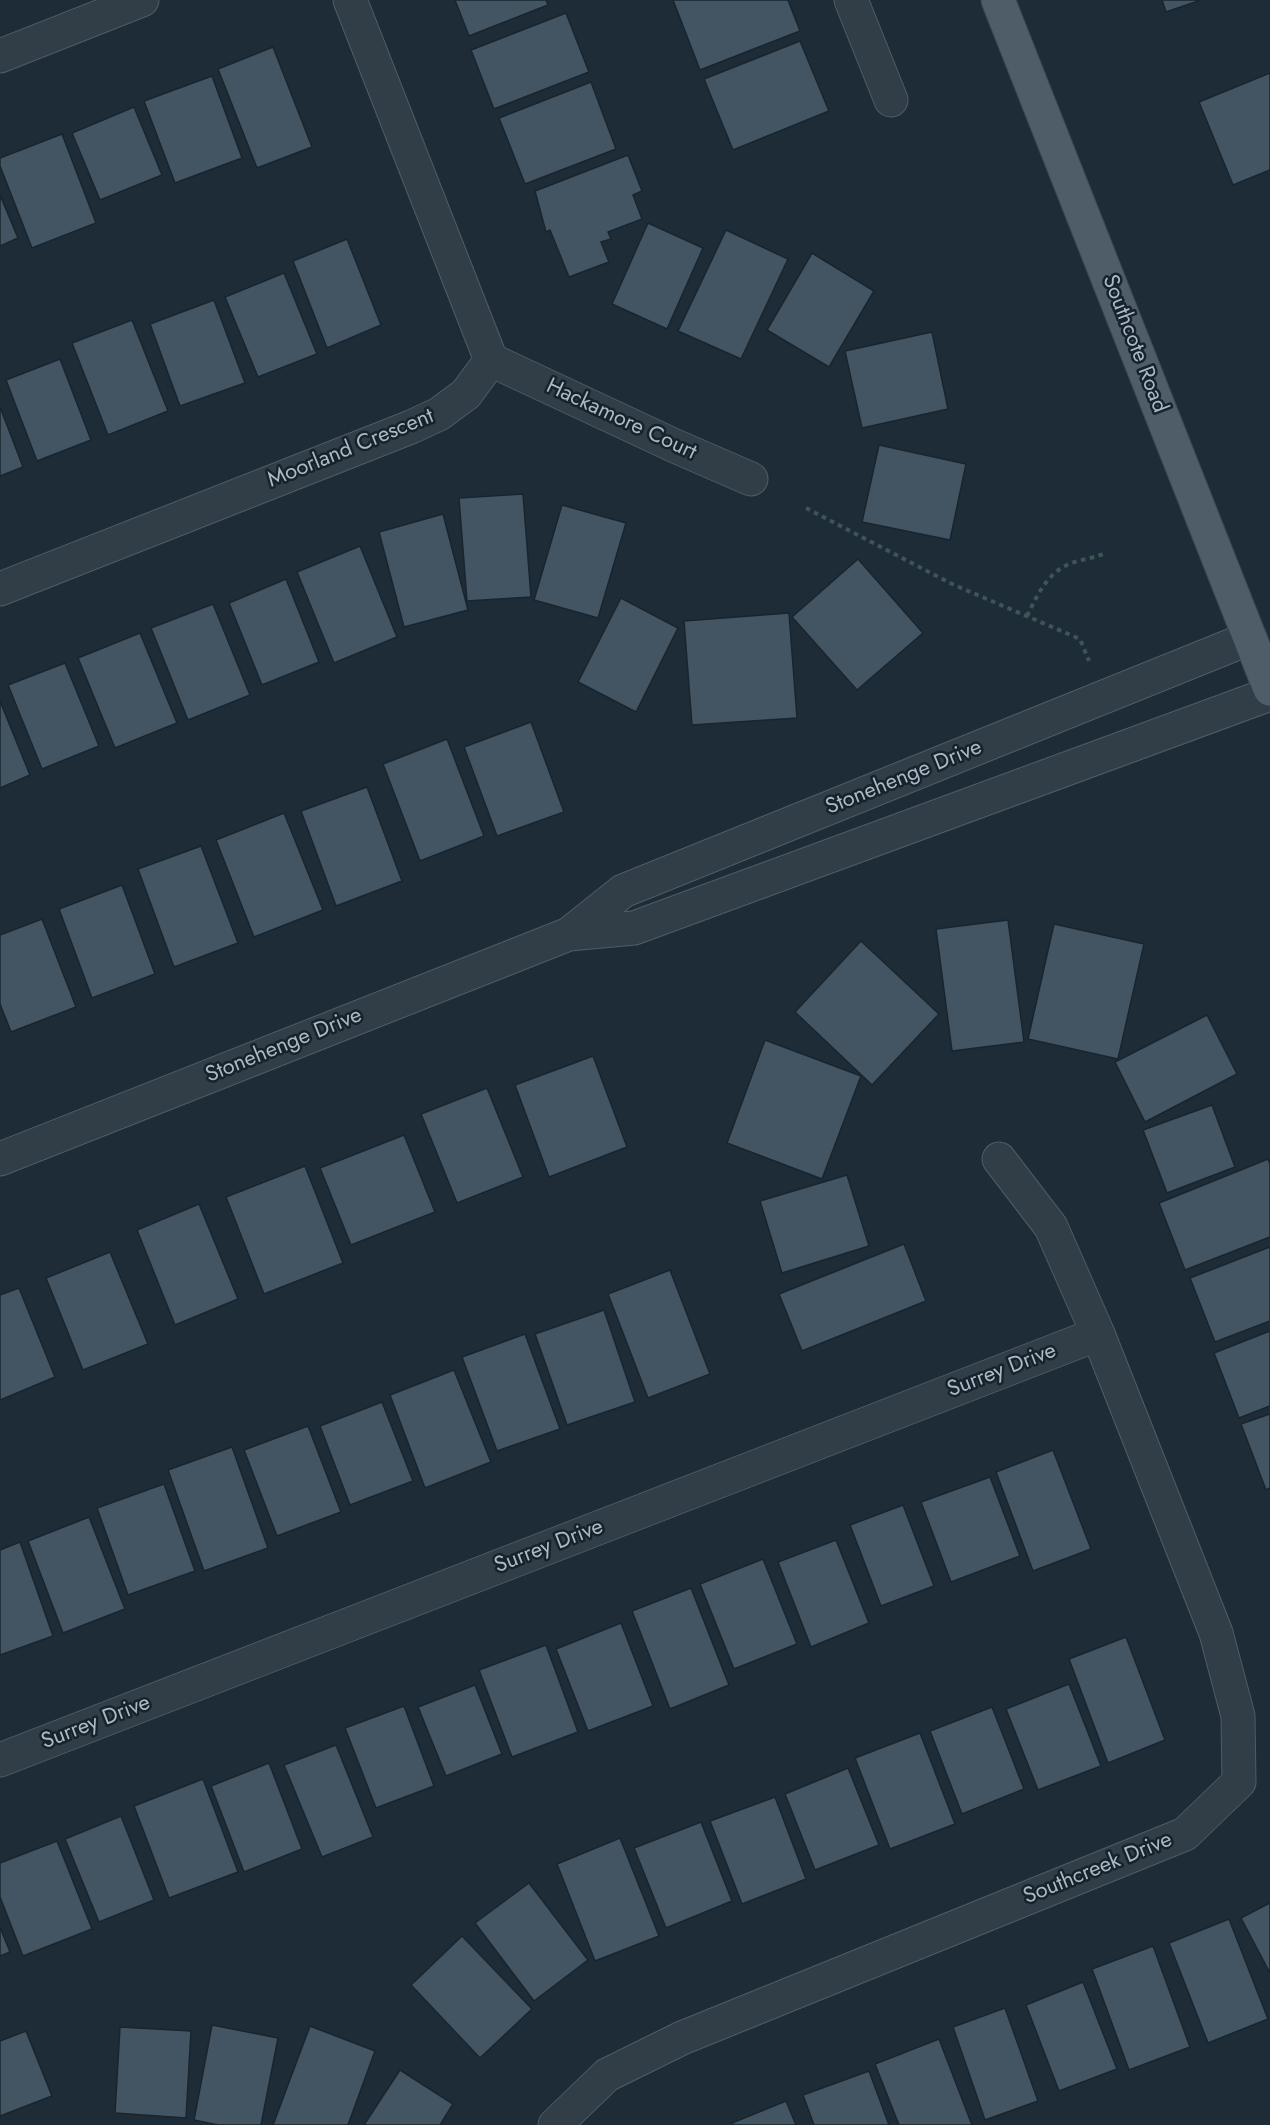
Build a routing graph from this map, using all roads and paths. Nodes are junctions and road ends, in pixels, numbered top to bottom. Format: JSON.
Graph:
{"nodes":[{"id":1,"x":142,"y":0,"type":"edge"},
{"id":2,"x":350,"y":0,"type":"edge"},
{"id":3,"x":851,"y":0,"type":"edge"},
{"id":4,"x":998,"y":0,"type":"edge"},
{"id":5,"x":0,"y":56,"type":"edge"},
{"id":6,"x":891,"y":100,"type":"dead end"},
{"id":7,"x":491,"y":360,"type":"junction"},
{"id":8,"x":751,"y":479,"type":"dead end"},
{"id":9,"x":806,"y":508,"type":"dead end"},
{"id":10,"x":1103,"y":554,"type":"dead end"},
{"id":11,"x":0,"y":589,"type":"edge"},
{"id":12,"x":1027,"y":616,"type":"junction"},
{"id":13,"x":1250,"y":638,"type":"junction"},
{"id":14,"x":1089,"y":661,"type":"dead end"},
{"id":15,"x":1270,"y":689,"type":"edge"},
{"id":16,"x":1270,"y":694,"type":"edge"},
{"id":17,"x":569,"y":934,"type":"junction"},
{"id":18,"x":0,"y":1159,"type":"edge"},
{"id":19,"x":999,"y":1159,"type":"dead end"},
{"id":20,"x":1098,"y":1334,"type":"junction"},
{"id":21,"x":0,"y":1760,"type":"edge"},
{"id":22,"x":555,"y":2125,"type":"edge"}],
"edges":[{"from":1,"to":5,"type":"street"},
{"from":2,"to":7,"type":"street"},
{"from":3,"to":6,"type":"street"},
{"from":4,"to":13,"type":"main road","name":"Southcote Road"},
{"from":7,"to":8,"type":"street","name":"Hackamore Court"},
{"from":7,"to":11,"type":"street","name":"Moorland Crescent"},
{"from":9,"to":12,"type":"path"},
{"from":10,"to":12,"type":"path"},
{"from":12,"to":14,"type":"path"},
{"from":13,"to":15,"type":"main road","name":"Southcote Road"},
{"from":13,"to":17,"type":"street","name":"Stonehenge Drive"},
{"from":16,"to":17,"type":"street","name":"Stonehenge Drive"},
{"from":17,"to":18,"type":"street","name":"Stonehenge Drive"},
{"from":19,"to":20,"type":"street","name":"Southcreek Drive"},
{"from":20,"to":21,"type":"street","name":"Surrey Drive"},
{"from":20,"to":22,"type":"street","name":"Southcreek Drive"}]}
